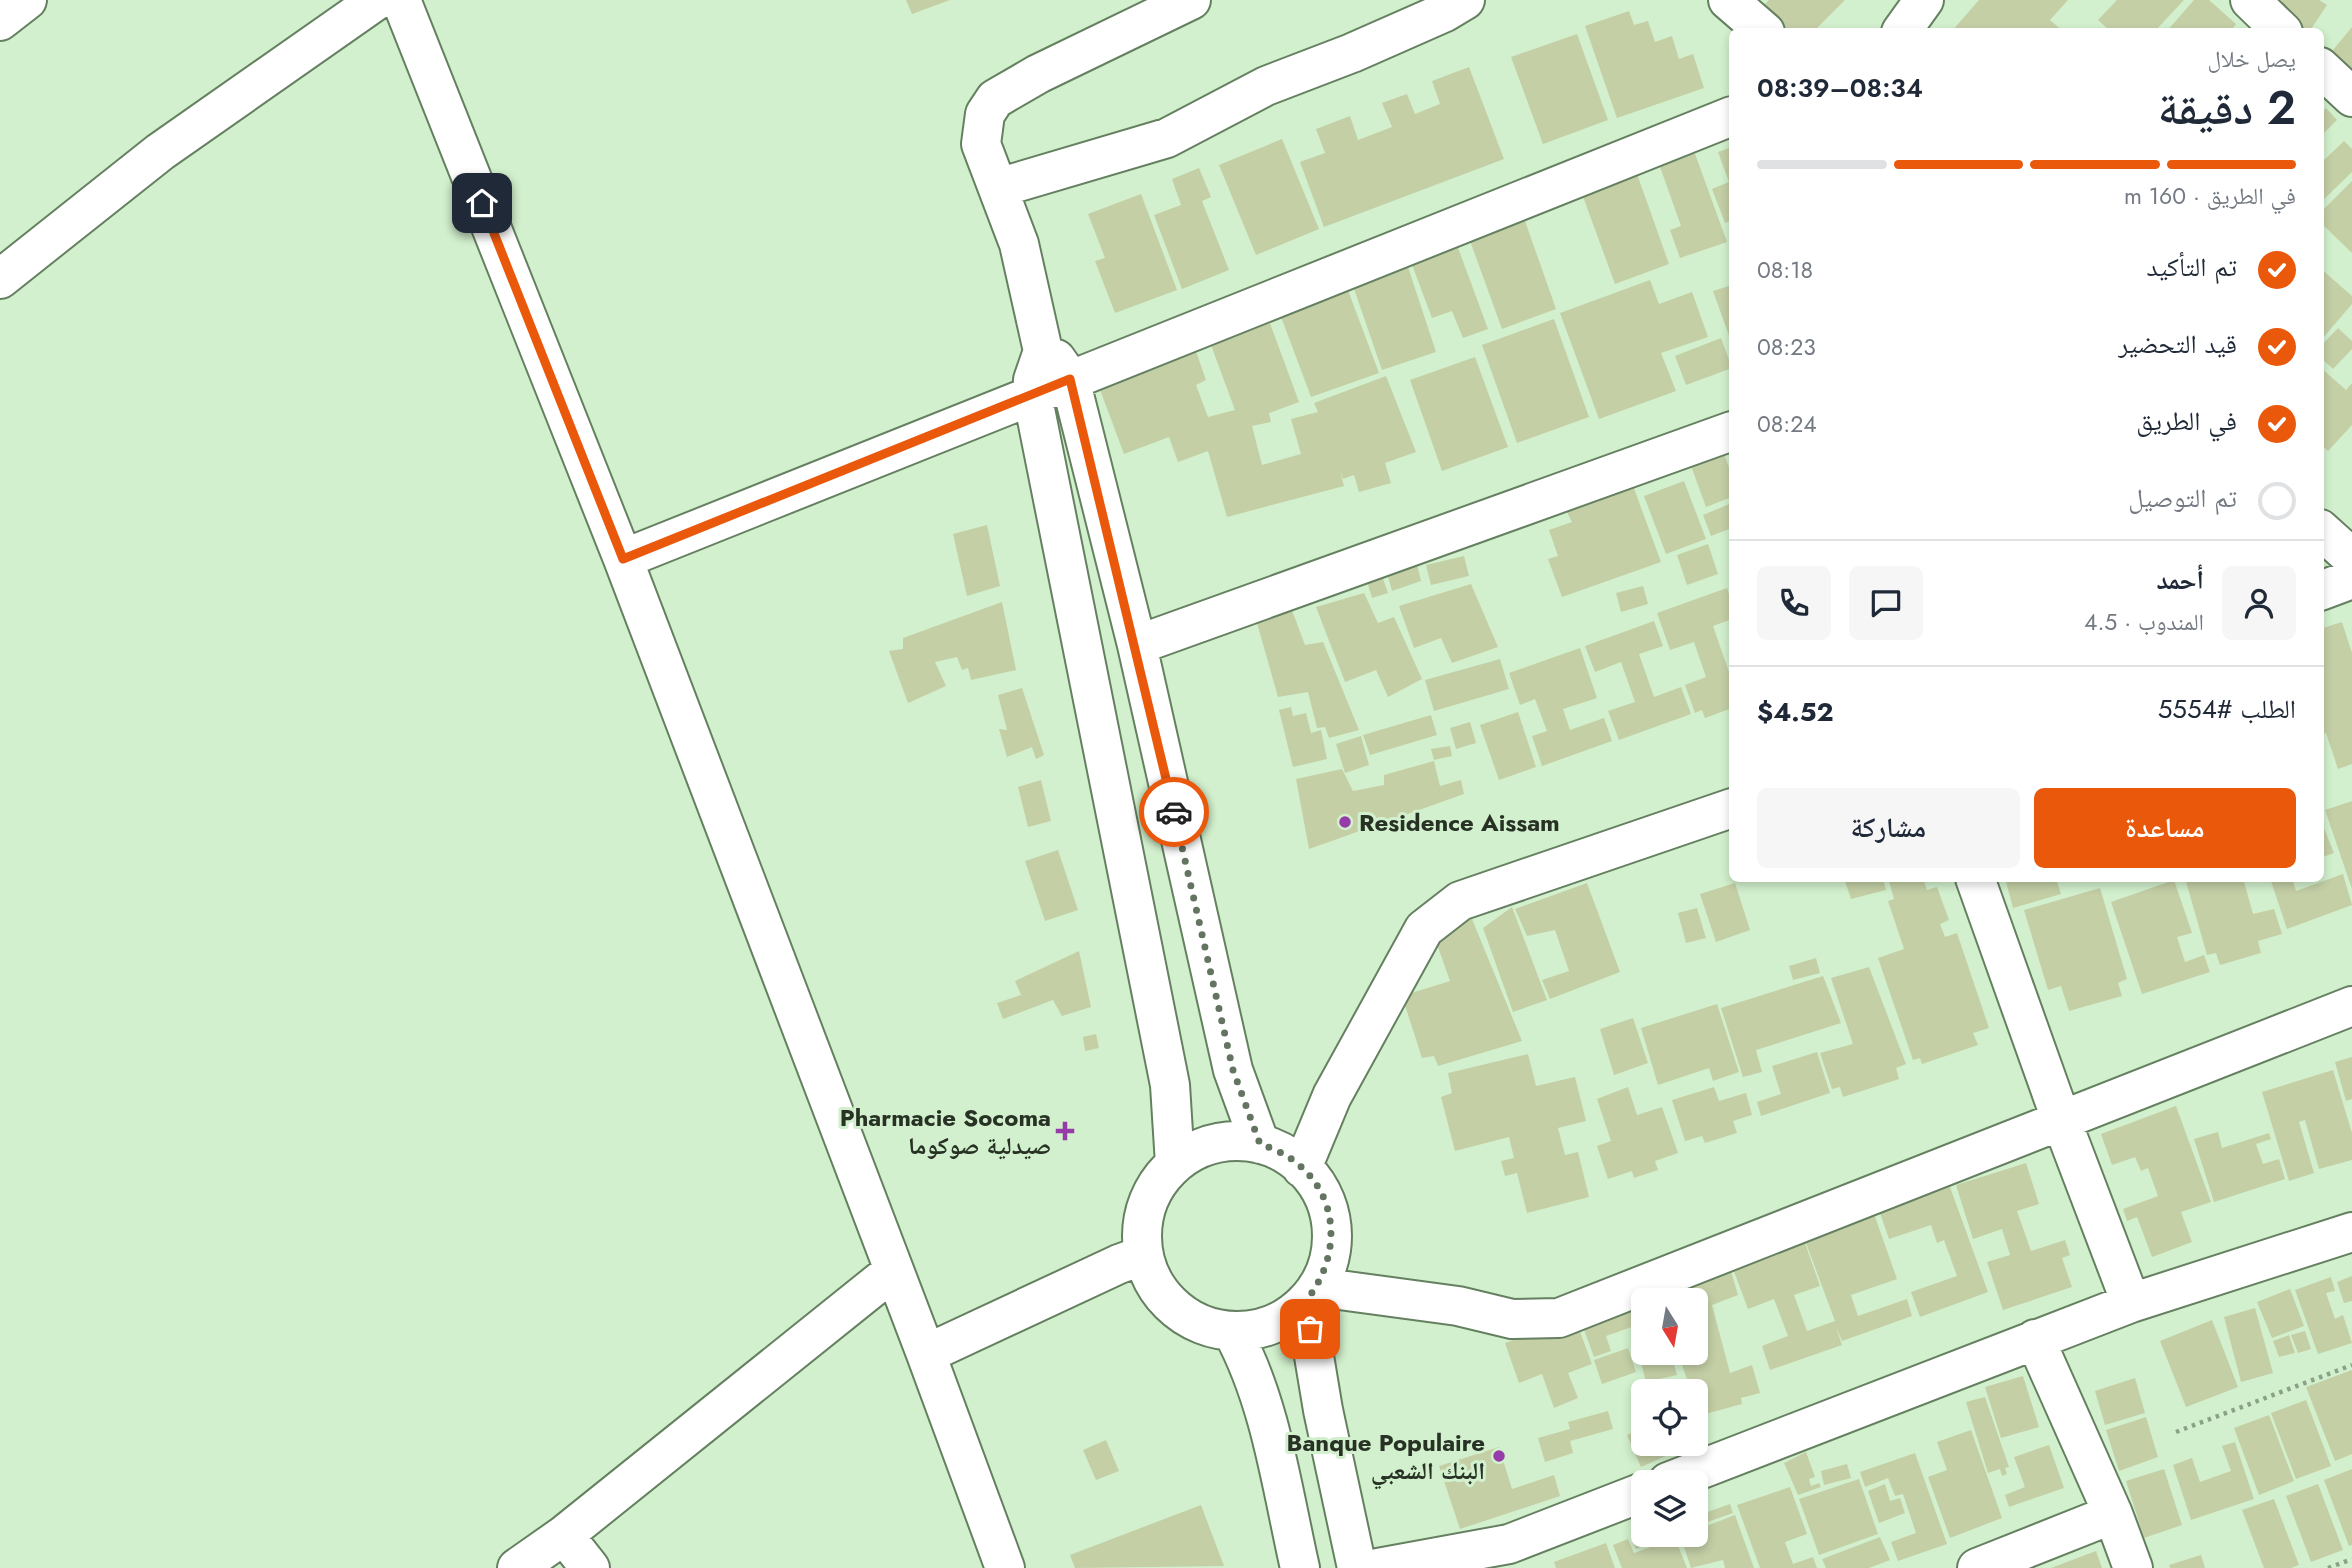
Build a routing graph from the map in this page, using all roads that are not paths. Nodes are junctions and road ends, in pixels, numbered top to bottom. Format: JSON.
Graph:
{"nodes":[{"id":1,"x":27,"y":0,"type":"edge"},
{"id":2,"x":377,"y":0,"type":"edge"},
{"id":3,"x":401,"y":0,"type":"edge"},
{"id":4,"x":1191,"y":0,"type":"edge"},
{"id":5,"x":1465,"y":0,"type":"edge"},
{"id":6,"x":1728,"y":0,"type":"edge"},
{"id":7,"x":1924,"y":0,"type":"edge"},
{"id":8,"x":2254,"y":1,"type":"edge"},
{"id":9,"x":0,"y":21,"type":"edge"},
{"id":10,"x":1760,"y":28,"type":"edge"},
{"id":11,"x":1904,"y":28,"type":"edge"},
{"id":12,"x":2279,"y":28,"type":"edge"},
{"id":13,"x":2324,"y":71,"type":"edge"},
{"id":14,"x":2352,"y":97,"type":"edge"},
{"id":15,"x":1729,"y":117,"type":"edge"},
{"id":16,"x":998,"y":188,"type":"junction"},
{"id":17,"x":0,"y":279,"type":"edge"},
{"id":18,"x":1043,"y":351,"type":"junction"},
{"id":19,"x":1070,"y":379,"type":"junction"},
{"id":20,"x":1032,"y":394,"type":"junction"},
{"id":21,"x":1729,"y":432,"type":"edge"},
{"id":22,"x":2324,"y":533,"type":"edge"},
{"id":23,"x":2352,"y":558,"type":"edge"},
{"id":24,"x":623,"y":559,"type":"junction"},
{"id":25,"x":2352,"y":579,"type":"edge"},
{"id":26,"x":2324,"y":590,"type":"edge"},
{"id":27,"x":1136,"y":645,"type":"junction"},
{"id":28,"x":1729,"y":809,"type":"edge"},
{"id":29,"x":1976,"y":882,"type":"edge"},
{"id":30,"x":2352,"y":1006,"type":"edge"},
{"id":31,"x":2062,"y":1122,"type":"junction"},
{"id":32,"x":1260,"y":1144,"type":"junction"},
{"id":33,"x":1175,"y":1164,"type":"junction"},
{"id":34,"x":1302,"y":1168,"type":"junction"},
{"id":35,"x":2352,"y":1232,"type":"edge"},
{"id":36,"x":1144,"y":1255,"type":"junction"},
{"id":37,"x":893,"y":1271,"type":"junction"},
{"id":38,"x":1311,"y":1295,"type":"junction"},
{"id":39,"x":2131,"y":1303,"type":"junction"},
{"id":40,"x":1232,"y":1331,"type":"junction"},
{"id":41,"x":2035,"y":1339,"type":"junction"},
{"id":42,"x":926,"y":1354,"type":"junction"},
{"id":43,"x":1699,"y":1470,"type":"edge"},
{"id":44,"x":1631,"y":1497,"type":"edge"},
{"id":45,"x":2113,"y":1514,"type":"junction"},
{"id":46,"x":564,"y":1535,"type":"junction"},
{"id":47,"x":517,"y":1568,"type":"edge"},
{"id":48,"x":590,"y":1568,"type":"edge"},
{"id":49,"x":1005,"y":1568,"type":"edge"},
{"id":50,"x":1300,"y":1568,"type":"edge"},
{"id":51,"x":1357,"y":1568,"type":"edge"},
{"id":52,"x":1378,"y":1568,"type":"edge"},
{"id":53,"x":1977,"y":1568,"type":"edge"},
{"id":54,"x":2133,"y":1568,"type":"edge"}],
"edges":[{"from":1,"to":9,"type":"street"},
{"from":2,"to":17,"type":"street"},
{"from":3,"to":24,"type":"street"},
{"from":4,"to":16,"type":"street"},
{"from":5,"to":16,"type":"street"},
{"from":6,"to":10,"type":"street"},
{"from":7,"to":11,"type":"street"},
{"from":8,"to":12,"type":"street"},
{"from":13,"to":14,"type":"street"},
{"from":15,"to":19,"type":"street"},
{"from":16,"to":18,"type":"street"},
{"from":18,"to":19,"type":"street"},
{"from":18,"to":20,"type":"street"},
{"from":19,"to":20,"type":"street"},
{"from":19,"to":27,"type":"street"},
{"from":20,"to":24,"type":"street"},
{"from":20,"to":33,"type":"street"},
{"from":21,"to":27,"type":"street"},
{"from":22,"to":23,"type":"street"},
{"from":24,"to":37,"type":"street"},
{"from":25,"to":26,"type":"street"},
{"from":27,"to":32,"type":"street"},
{"from":28,"to":34,"type":"street"},
{"from":29,"to":31,"type":"street"},
{"from":30,"to":31,"type":"street"},
{"from":31,"to":38,"type":"street"},
{"from":31,"to":39,"type":"street"},
{"from":32,"to":33,"type":"street"},
{"from":32,"to":34,"type":"street"},
{"from":33,"to":36,"type":"street"},
{"from":34,"to":38,"type":"street"},
{"from":35,"to":39,"type":"street"},
{"from":36,"to":40,"type":"street"},
{"from":36,"to":42,"type":"street"},
{"from":37,"to":42,"type":"street"},
{"from":37,"to":46,"type":"street"},
{"from":38,"to":40,"type":"street"},
{"from":38,"to":51,"type":"street"},
{"from":39,"to":41,"type":"street"},
{"from":40,"to":50,"type":"street"},
{"from":41,"to":43,"type":"street"},
{"from":41,"to":45,"type":"street"},
{"from":42,"to":49,"type":"street"},
{"from":44,"to":52,"type":"street"},
{"from":45,"to":53,"type":"street"},
{"from":45,"to":54,"type":"street"},
{"from":46,"to":47,"type":"street"},
{"from":46,"to":48,"type":"street"}]}
